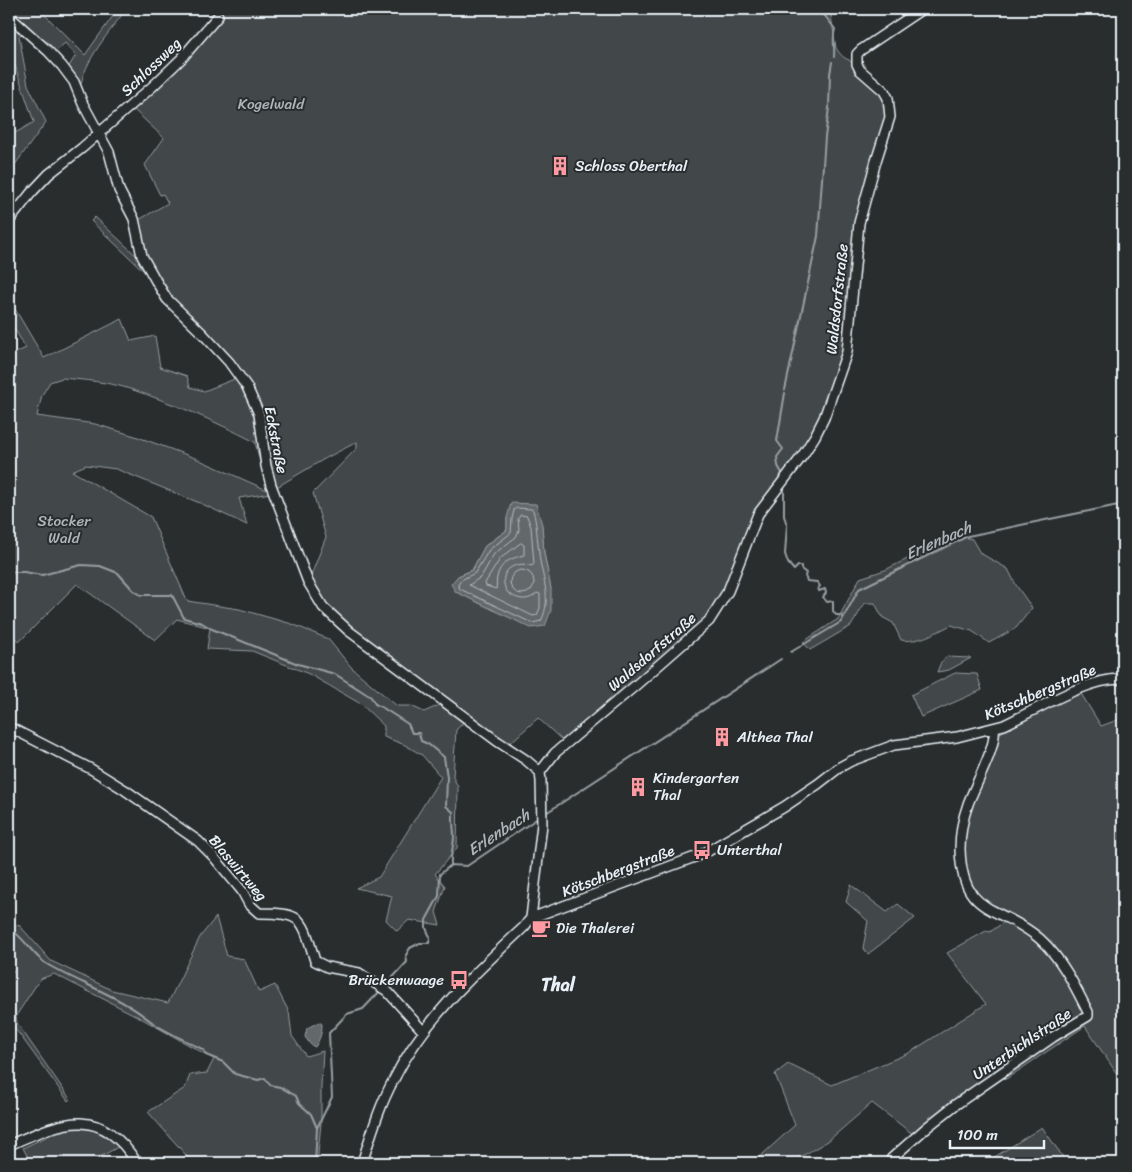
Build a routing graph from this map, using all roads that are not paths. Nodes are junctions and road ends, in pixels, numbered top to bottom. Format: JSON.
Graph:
{"nodes":[{"id":1,"x":922,"y":9,"type":"edge"},
{"id":2,"x":9,"y":16,"type":"edge"},
{"id":3,"x":218,"y":16,"type":"dead end"},
{"id":4,"x":99,"y":134,"type":"junction"},
{"id":5,"x":9,"y":221,"type":"edge"},
{"id":6,"x":1123,"y":679,"type":"edge"},
{"id":7,"x":9,"y":727,"type":"edge"},
{"id":8,"x":994,"y":728,"type":"junction"},
{"id":9,"x":540,"y":772,"type":"junction"},
{"id":10,"x":531,"y":918,"type":"junction"},
{"id":11,"x":423,"y":1031,"type":"junction"},
{"id":12,"x":9,"y":1145,"type":"edge"},
{"id":13,"x":137,"y":1163,"type":"edge"},
{"id":14,"x":362,"y":1163,"type":"edge"},
{"id":15,"x":895,"y":1163,"type":"edge"}],
"edges":[{"from":1,"to":9,"type":"street","name":"Waldsdorfstraße"},
{"from":2,"to":4,"type":"street","name":"Eckstraße"},
{"from":3,"to":4,"type":"street","name":"Schlossweg"},
{"from":4,"to":5,"type":"street","name":"Schlossweg"},
{"from":4,"to":9,"type":"street","name":"Eckstraße"},
{"from":6,"to":8,"type":"street","name":"Kötschbergstraße"},
{"from":7,"to":11,"type":"street","name":"Blaswirtweg"},
{"from":8,"to":10,"type":"street","name":"Kötschbergstraße"},
{"from":8,"to":15,"type":"street","name":"Unterbichlstraße"},
{"from":9,"to":10,"type":"street"},
{"from":10,"to":11,"type":"street"},
{"from":11,"to":14,"type":"street"},
{"from":12,"to":13,"type":"street"}]}
